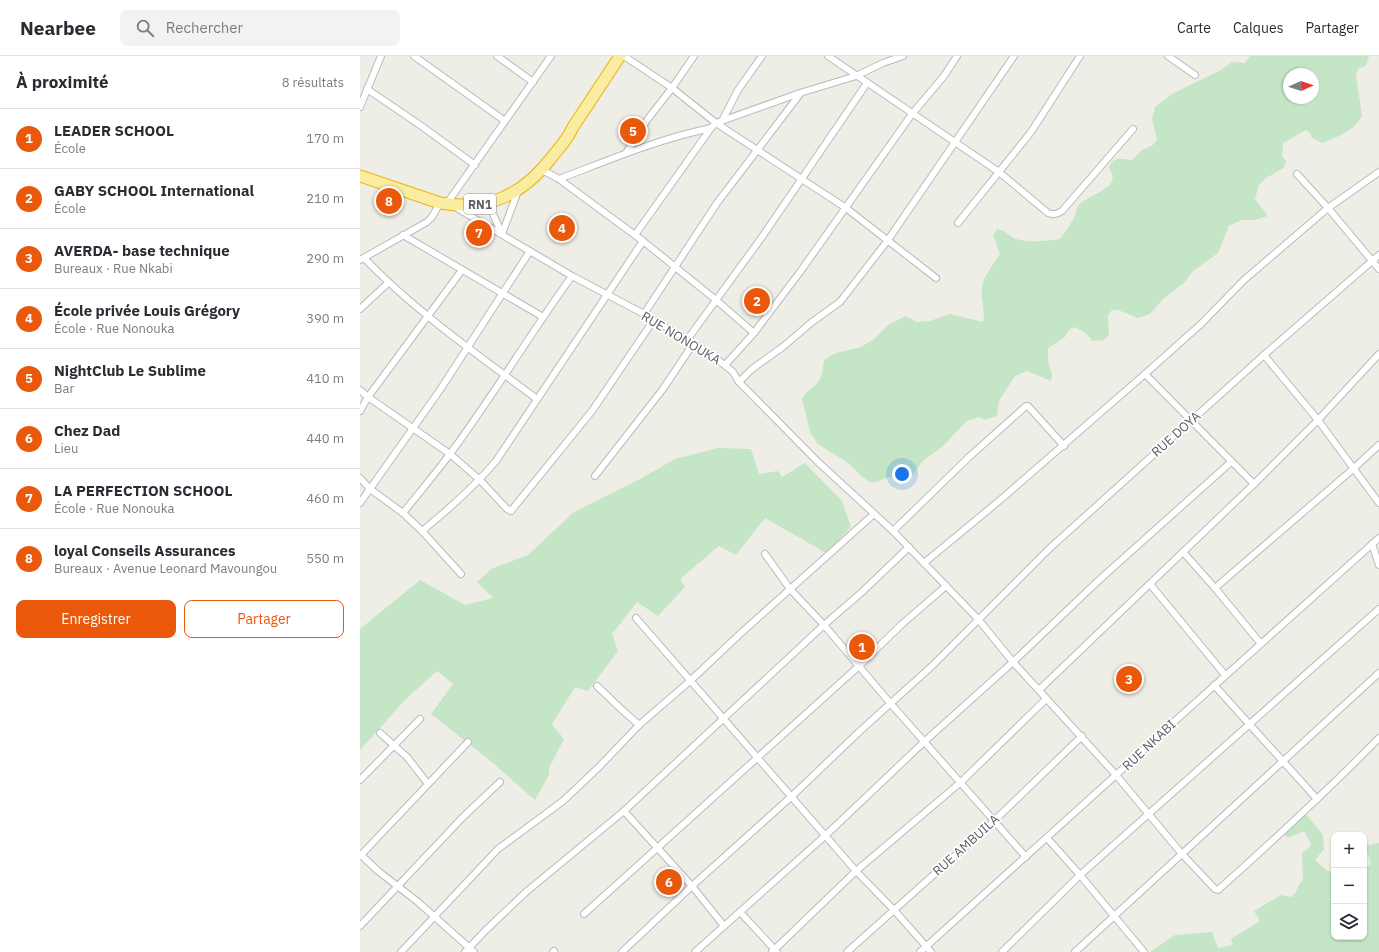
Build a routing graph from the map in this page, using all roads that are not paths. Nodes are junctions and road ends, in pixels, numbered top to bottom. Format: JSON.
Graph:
{"nodes":[{"id":1,"x":381,"y":56,"type":"edge"},
{"id":2,"x":414,"y":56,"type":"edge"},
{"id":3,"x":497,"y":56,"type":"edge"},
{"id":4,"x":551,"y":56,"type":"edge"},
{"id":5,"x":620,"y":56,"type":"edge"},
{"id":6,"x":624,"y":56,"type":"edge"},
{"id":7,"x":694,"y":56,"type":"edge"},
{"id":8,"x":762,"y":56,"type":"edge"},
{"id":9,"x":828,"y":56,"type":"edge"},
{"id":10,"x":888,"y":56,"type":"edge"},
{"id":11,"x":903,"y":56,"type":"edge"},
{"id":12,"x":957,"y":56,"type":"edge"},
{"id":13,"x":1014,"y":56,"type":"edge"},
{"id":14,"x":1080,"y":56,"type":"edge"},
{"id":15,"x":1168,"y":56,"type":"edge"},
{"id":16,"x":883,"y":62,"type":"junction"},
{"id":17,"x":1195,"y":75,"type":"dead end"},
{"id":18,"x":856,"y":76,"type":"junction"},
{"id":19,"x":533,"y":82,"type":"junction"},
{"id":20,"x":867,"y":83,"type":"junction"},
{"id":21,"x":672,"y":88,"type":"junction"},
{"id":22,"x":367,"y":89,"type":"junction"},
{"id":23,"x":800,"y":93,"type":"junction"},
{"id":24,"x":360,"y":107,"type":"edge"},
{"id":25,"x":912,"y":114,"type":"junction"},
{"id":26,"x":505,"y":121,"type":"junction"},
{"id":27,"x":719,"y":122,"type":"junction"},
{"id":28,"x":573,"y":127,"type":"junction"},
{"id":29,"x":710,"y":128,"type":"junction"},
{"id":30,"x":1133,"y":129,"type":"dead end"},
{"id":31,"x":954,"y":143,"type":"junction"},
{"id":32,"x":756,"y":149,"type":"junction"},
{"id":33,"x":626,"y":153,"type":"junction"},
{"id":34,"x":475,"y":164,"type":"junction"},
{"id":35,"x":360,"y":170,"type":"edge"},
{"id":36,"x":542,"y":170,"type":"junction"},
{"id":37,"x":999,"y":172,"type":"junction"},
{"id":38,"x":1379,"y":172,"type":"edge"},
{"id":39,"x":1297,"y":174,"type":"dead end"},
{"id":40,"x":360,"y":176,"type":"edge"},
{"id":41,"x":559,"y":179,"type":"junction"},
{"id":42,"x":801,"y":179,"type":"junction"},
{"id":43,"x":518,"y":190,"type":"junction"},
{"id":44,"x":452,"y":202,"type":"junction"},
{"id":45,"x":488,"y":203,"type":"junction"},
{"id":46,"x":440,"y":204,"type":"junction"},
{"id":47,"x":846,"y":208,"type":"junction"},
{"id":48,"x":1328,"y":208,"type":"junction"},
{"id":49,"x":958,"y":223,"type":"dead end"},
{"id":50,"x":502,"y":234,"type":"junction"},
{"id":51,"x":635,"y":235,"type":"junction"},
{"id":52,"x":403,"y":236,"type":"junction"},
{"id":53,"x":888,"y":240,"type":"junction"},
{"id":54,"x":643,"y":241,"type":"junction"},
{"id":55,"x":530,"y":251,"type":"junction"},
{"id":56,"x":1379,"y":255,"type":"edge"},
{"id":57,"x":362,"y":259,"type":"edge"},
{"id":58,"x":1372,"y":261,"type":"junction"},
{"id":59,"x":674,"y":266,"type":"junction"},
{"id":60,"x":1379,"y":269,"type":"edge"},
{"id":61,"x":462,"y":270,"type":"junction"},
{"id":62,"x":572,"y":276,"type":"junction"},
{"id":63,"x":936,"y":278,"type":"dead end"},
{"id":64,"x":388,"y":283,"type":"junction"},
{"id":65,"x":503,"y":293,"type":"junction"},
{"id":66,"x":606,"y":294,"type":"junction"},
{"id":67,"x":716,"y":300,"type":"junction"},
{"id":68,"x":360,"y":309,"type":"edge"},
{"id":69,"x":644,"y":314,"type":"junction"},
{"id":70,"x":427,"y":316,"type":"junction"},
{"id":71,"x":543,"y":317,"type":"junction"},
{"id":72,"x":653,"y":321,"type":"junction"},
{"id":73,"x":754,"y":333,"type":"junction"},
{"id":74,"x":690,"y":342,"type":"junction"},
{"id":75,"x":467,"y":348,"type":"junction"},
{"id":76,"x":1379,"y":354,"type":"edge"},
{"id":77,"x":1264,"y":355,"type":"junction"},
{"id":78,"x":725,"y":365,"type":"junction"},
{"id":79,"x":1145,"y":374,"type":"junction"},
{"id":80,"x":505,"y":375,"type":"junction"},
{"id":81,"x":739,"y":382,"type":"junction"},
{"id":82,"x":360,"y":390,"type":"edge"},
{"id":83,"x":368,"y":398,"type":"junction"},
{"id":84,"x":537,"y":399,"type":"junction"},
{"id":85,"x":360,"y":411,"type":"edge"},
{"id":86,"x":1318,"y":420,"type":"junction"},
{"id":87,"x":1190,"y":421,"type":"junction"},
{"id":88,"x":414,"y":429,"type":"junction"},
{"id":89,"x":1379,"y":445,"type":"edge"},
{"id":90,"x":1064,"y":446,"type":"junction"},
{"id":91,"x":450,"y":454,"type":"junction"},
{"id":92,"x":1231,"y":462,"type":"junction"},
{"id":93,"x":1354,"y":469,"type":"junction"},
{"id":94,"x":595,"y":476,"type":"dead end"},
{"id":95,"x":360,"y":478,"type":"edge"},
{"id":96,"x":480,"y":480,"type":"junction"},
{"id":97,"x":1254,"y":484,"type":"junction"},
{"id":98,"x":370,"y":489,"type":"junction"},
{"id":99,"x":360,"y":503,"type":"edge"},
{"id":100,"x":1379,"y":504,"type":"edge"},
{"id":101,"x":403,"y":513,"type":"junction"},
{"id":102,"x":874,"y":514,"type":"junction"},
{"id":103,"x":422,"y":531,"type":"junction"},
{"id":104,"x":893,"y":531,"type":"junction"},
{"id":105,"x":1379,"y":538,"type":"edge"},
{"id":106,"x":1372,"y":544,"type":"junction"},
{"id":107,"x":909,"y":547,"type":"junction"},
{"id":108,"x":1183,"y":552,"type":"junction"},
{"id":109,"x":765,"y":554,"type":"dead end"},
{"id":110,"x":924,"y":563,"type":"junction"},
{"id":111,"x":1379,"y":566,"type":"edge"},
{"id":112,"x":461,"y":574,"type":"dead end"},
{"id":113,"x":1150,"y":584,"type":"junction"},
{"id":114,"x":946,"y":586,"type":"junction"},
{"id":115,"x":1215,"y":588,"type":"junction"},
{"id":116,"x":790,"y":589,"type":"junction"},
{"id":117,"x":1379,"y":609,"type":"edge"},
{"id":118,"x":636,"y":618,"type":"dead end"},
{"id":119,"x":978,"y":619,"type":"junction"},
{"id":120,"x":824,"y":625,"type":"junction"},
{"id":121,"x":1260,"y":644,"type":"junction"},
{"id":122,"x":1013,"y":662,"type":"junction"},
{"id":123,"x":859,"y":666,"type":"junction"},
{"id":124,"x":1379,"y":673,"type":"edge"},
{"id":125,"x":1225,"y":676,"type":"junction"},
{"id":126,"x":690,"y":681,"type":"junction"},
{"id":127,"x":1214,"y":685,"type":"junction"},
{"id":128,"x":597,"y":686,"type":"dead end"},
{"id":129,"x":1039,"y":690,"type":"junction"},
{"id":130,"x":1046,"y":699,"type":"junction"},
{"id":131,"x":891,"y":704,"type":"junction"},
{"id":132,"x":724,"y":718,"type":"junction"},
{"id":133,"x":420,"y":719,"type":"dead end"},
{"id":134,"x":1249,"y":724,"type":"junction"},
{"id":135,"x":639,"y":725,"type":"junction"},
{"id":136,"x":380,"y":734,"type":"dead end"},
{"id":137,"x":1082,"y":736,"type":"junction"},
{"id":138,"x":1379,"y":738,"type":"edge"},
{"id":139,"x":925,"y":741,"type":"junction"},
{"id":140,"x":468,"y":742,"type":"dead end"},
{"id":141,"x":394,"y":745,"type":"junction"},
{"id":142,"x":758,"y":756,"type":"junction"},
{"id":143,"x":1283,"y":762,"type":"junction"},
{"id":144,"x":1116,"y":775,"type":"junction"},
{"id":145,"x":360,"y":780,"type":"edge"},
{"id":146,"x":500,"y":782,"type":"dead end"},
{"id":147,"x":960,"y":782,"type":"junction"},
{"id":148,"x":428,"y":784,"type":"junction"},
{"id":149,"x":792,"y":796,"type":"junction"},
{"id":150,"x":1317,"y":799,"type":"junction"},
{"id":151,"x":624,"y":811,"type":"junction"},
{"id":152,"x":1150,"y":814,"type":"junction"},
{"id":153,"x":995,"y":820,"type":"junction"},
{"id":154,"x":826,"y":835,"type":"junction"},
{"id":155,"x":1047,"y":838,"type":"junction"},
{"id":156,"x":658,"y":848,"type":"junction"},
{"id":157,"x":1182,"y":854,"type":"junction"},
{"id":158,"x":360,"y":855,"type":"edge"},
{"id":159,"x":1026,"y":857,"type":"junction"},
{"id":160,"x":856,"y":871,"type":"junction"},
{"id":161,"x":1080,"y":875,"type":"junction"},
{"id":162,"x":398,"y":886,"type":"junction"},
{"id":163,"x":692,"y":886,"type":"junction"},
{"id":164,"x":894,"y":910,"type":"junction"},
{"id":165,"x":740,"y":912,"type":"junction"},
{"id":166,"x":584,"y":914,"type":"dead end"},
{"id":167,"x":434,"y":916,"type":"junction"},
{"id":168,"x":1114,"y":916,"type":"junction"},
{"id":169,"x":360,"y":926,"type":"edge"},
{"id":170,"x":724,"y":926,"type":"junction"},
{"id":171,"x":926,"y":947,"type":"junction"},
{"id":172,"x":467,"y":950,"type":"edge"},
{"id":173,"x":774,"y":951,"type":"edge"},
{"id":174,"x":401,"y":952,"type":"edge"},
{"id":175,"x":474,"y":952,"type":"edge"},
{"id":176,"x":622,"y":952,"type":"edge"},
{"id":177,"x":696,"y":952,"type":"edge"},
{"id":178,"x":847,"y":952,"type":"edge"},
{"id":179,"x":920,"y":952,"type":"edge"},
{"id":180,"x":931,"y":952,"type":"edge"},
{"id":181,"x":1002,"y":952,"type":"edge"},
{"id":182,"x":1075,"y":952,"type":"edge"},
{"id":183,"x":1144,"y":952,"type":"edge"}],
"edges":[{"from":1,"to":22,"type":"street"},
{"from":2,"to":26,"type":"street"},
{"from":3,"to":19,"type":"street"},
{"from":4,"to":19,"type":"street"},
{"from":5,"to":28,"type":"highway","number":"RN1"},
{"from":6,"to":21,"type":"street"},
{"from":7,"to":21,"type":"street"},
{"from":8,"to":27,"type":"street"},
{"from":9,"to":18,"type":"street"},
{"from":10,"to":16,"type":"street"},
{"from":11,"to":16,"type":"street"},
{"from":12,"to":25,"type":"street"},
{"from":13,"to":31,"type":"street"},
{"from":14,"to":37,"type":"street"},
{"from":15,"to":17,"type":"street"},
{"from":16,"to":18,"type":"street"},
{"from":18,"to":20,"type":"street"},
{"from":18,"to":23,"type":"street"},
{"from":19,"to":26,"type":"street"},
{"from":20,"to":25,"type":"street"},
{"from":20,"to":42,"type":"street"},
{"from":21,"to":27,"type":"street"},
{"from":21,"to":33,"type":"street"},
{"from":22,"to":24,"type":"street"},
{"from":22,"to":34,"type":"street"},
{"from":23,"to":27,"type":"street"},
{"from":23,"to":32,"type":"street"},
{"from":25,"to":31,"type":"street"},
{"from":25,"to":47,"type":"street"},
{"from":26,"to":34,"type":"street"},
{"from":27,"to":29,"type":"street"},
{"from":27,"to":32,"type":"street"},
{"from":28,"to":36,"type":"highway","number":"RN1"},
{"from":28,"to":44,"type":"highway","number":"RN1"},
{"from":29,"to":33,"type":"street"},
{"from":29,"to":51,"type":"street"},
{"from":30,"to":37,"type":"street"},
{"from":31,"to":37,"type":"street"},
{"from":31,"to":53,"type":"street"},
{"from":32,"to":42,"type":"street"},
{"from":32,"to":59,"type":"street"},
{"from":33,"to":41,"type":"street"},
{"from":34,"to":44,"type":"street"},
{"from":35,"to":44,"type":"highway","number":"RN1"},
{"from":36,"to":41,"type":"street"},
{"from":36,"to":43,"type":"highway","number":"RN1"},
{"from":37,"to":49,"type":"street"},
{"from":38,"to":48,"type":"street"},
{"from":39,"to":48,"type":"street"},
{"from":40,"to":46,"type":"highway","number":"RN1"},
{"from":41,"to":51,"type":"street"},
{"from":42,"to":47,"type":"street"},
{"from":42,"to":67,"type":"street"},
{"from":43,"to":45,"type":"highway","number":"RN1"},
{"from":43,"to":50,"type":"street"},
{"from":44,"to":45,"type":"highway","number":"RN1"},
{"from":44,"to":46,"type":"highway","number":"RN1"},
{"from":44,"to":50,"type":"street","name":"RUE NONOUKA"},
{"from":45,"to":50,"type":"street"},
{"from":46,"to":52,"type":"street"},
{"from":47,"to":53,"type":"street"},
{"from":47,"to":73,"type":"street"},
{"from":48,"to":58,"type":"street"},
{"from":48,"to":79,"type":"street"},
{"from":50,"to":55,"type":"street","name":"RUE NONOUKA"},
{"from":51,"to":54,"type":"street"},
{"from":52,"to":57,"type":"street"},
{"from":52,"to":61,"type":"street"},
{"from":53,"to":63,"type":"street"},
{"from":53,"to":81,"type":"street"},
{"from":54,"to":59,"type":"street"},
{"from":54,"to":66,"type":"street"},
{"from":55,"to":62,"type":"street","name":"RUE NONOUKA"},
{"from":55,"to":65,"type":"street"},
{"from":56,"to":58,"type":"street","name":"RUE DOYA"},
{"from":57,"to":64,"type":"street"},
{"from":58,"to":60,"type":"street"},
{"from":58,"to":77,"type":"street","name":"RUE DOYA"},
{"from":59,"to":67,"type":"street"},
{"from":59,"to":69,"type":"street"},
{"from":61,"to":65,"type":"street"},
{"from":61,"to":70,"type":"street"},
{"from":62,"to":66,"type":"street","name":"RUE NONOUKA"},
{"from":62,"to":71,"type":"street"},
{"from":64,"to":68,"type":"street"},
{"from":64,"to":70,"type":"street"},
{"from":65,"to":71,"type":"street"},
{"from":65,"to":75,"type":"street"},
{"from":66,"to":69,"type":"street","name":"RUE NONOUKA"},
{"from":66,"to":84,"type":"street"},
{"from":67,"to":73,"type":"street"},
{"from":67,"to":74,"type":"street"},
{"from":69,"to":72,"type":"street","name":"RUE NONOUKA"},
{"from":70,"to":75,"type":"street"},
{"from":70,"to":83,"type":"street"},
{"from":71,"to":80,"type":"street"},
{"from":72,"to":74,"type":"street","name":"RUE NONOUKA"},
{"from":72,"to":96,"type":"street"},
{"from":73,"to":78,"type":"street"},
{"from":74,"to":78,"type":"street","name":"RUE NONOUKA"},
{"from":74,"to":94,"type":"street"},
{"from":75,"to":80,"type":"street"},
{"from":75,"to":88,"type":"street"},
{"from":76,"to":86,"type":"street"},
{"from":77,"to":86,"type":"street"},
{"from":77,"to":87,"type":"street","name":"RUE DOYA"},
{"from":78,"to":81,"type":"street","name":"RUE NONOUKA"},
{"from":79,"to":87,"type":"street"},
{"from":79,"to":90,"type":"street"},
{"from":80,"to":84,"type":"street"},
{"from":80,"to":91,"type":"street"},
{"from":81,"to":102,"type":"street","name":"RUE NONOUKA"},
{"from":82,"to":83,"type":"street"},
{"from":83,"to":85,"type":"street"},
{"from":83,"to":88,"type":"street"},
{"from":84,"to":96,"type":"street"},
{"from":86,"to":93,"type":"street"},
{"from":86,"to":97,"type":"street"},
{"from":87,"to":92,"type":"street"},
{"from":87,"to":119,"type":"street","name":"RUE DOYA"},
{"from":88,"to":91,"type":"street"},
{"from":88,"to":98,"type":"street"},
{"from":89,"to":93,"type":"street"},
{"from":90,"to":104,"type":"street"},
{"from":90,"to":110,"type":"street"},
{"from":91,"to":96,"type":"street"},
{"from":91,"to":101,"type":"street"},
{"from":92,"to":97,"type":"street"},
{"from":92,"to":122,"type":"street"},
{"from":93,"to":100,"type":"street"},
{"from":93,"to":115,"type":"street"},
{"from":95,"to":98,"type":"street"},
{"from":96,"to":103,"type":"street"},
{"from":97,"to":108,"type":"street"},
{"from":98,"to":99,"type":"street"},
{"from":98,"to":101,"type":"street"},
{"from":101,"to":103,"type":"street"},
{"from":102,"to":104,"type":"street","name":"RUE NONOUKA"},
{"from":102,"to":116,"type":"street"},
{"from":103,"to":112,"type":"street"},
{"from":104,"to":107,"type":"street","name":"RUE NONOUKA"},
{"from":105,"to":106,"type":"street","name":"RUE NKABI"},
{"from":106,"to":111,"type":"street"},
{"from":106,"to":121,"type":"street","name":"RUE NKABI"},
{"from":107,"to":110,"type":"street","name":"RUE NONOUKA"},
{"from":107,"to":120,"type":"street"},
{"from":108,"to":113,"type":"street"},
{"from":108,"to":115,"type":"street"},
{"from":109,"to":116,"type":"street"},
{"from":110,"to":114,"type":"street","name":"RUE NONOUKA"},
{"from":113,"to":125,"type":"street"},
{"from":113,"to":129,"type":"street"},
{"from":114,"to":119,"type":"street","name":"RUE NONOUKA"},
{"from":114,"to":123,"type":"street"},
{"from":115,"to":121,"type":"street"},
{"from":116,"to":120,"type":"street"},
{"from":116,"to":126,"type":"street"},
{"from":117,"to":134,"type":"street"},
{"from":118,"to":126,"type":"street"},
{"from":119,"to":122,"type":"street","name":"RUE NONOUKA"},
{"from":119,"to":131,"type":"street","name":"RUE DOYA"},
{"from":120,"to":123,"type":"street"},
{"from":120,"to":132,"type":"street"},
{"from":121,"to":125,"type":"street","name":"RUE NKABI"},
{"from":122,"to":129,"type":"street","name":"RUE NONOUKA"},
{"from":122,"to":139,"type":"street"},
{"from":123,"to":131,"type":"street"},
{"from":123,"to":142,"type":"street"},
{"from":124,"to":143,"type":"street"},
{"from":125,"to":127,"type":"street","name":"RUE NKABI"},
{"from":126,"to":132,"type":"street"},
{"from":126,"to":135,"type":"street"},
{"from":127,"to":134,"type":"street"},
{"from":127,"to":144,"type":"street","name":"RUE NKABI"},
{"from":128,"to":135,"type":"street"},
{"from":129,"to":130,"type":"street","name":"RUE NONOUKA"},
{"from":130,"to":137,"type":"street","name":"RUE NONOUKA"},
{"from":130,"to":147,"type":"street"},
{"from":131,"to":139,"type":"street"},
{"from":131,"to":149,"type":"street","name":"RUE DOYA"},
{"from":132,"to":142,"type":"street"},
{"from":132,"to":151,"type":"street"},
{"from":133,"to":141,"type":"street"},
{"from":134,"to":143,"type":"street"},
{"from":134,"to":152,"type":"street"},
{"from":135,"to":167,"type":"street"},
{"from":136,"to":141,"type":"street"},
{"from":137,"to":144,"type":"street","name":"RUE NONOUKA"},
{"from":137,"to":153,"type":"street","name":"RUE AMBUILA"},
{"from":138,"to":150,"type":"street"},
{"from":139,"to":147,"type":"street"},
{"from":139,"to":154,"type":"street"},
{"from":140,"to":148,"type":"street"},
{"from":141,"to":145,"type":"street"},
{"from":141,"to":148,"type":"street"},
{"from":142,"to":149,"type":"street"},
{"from":142,"to":156,"type":"street"},
{"from":143,"to":150,"type":"street"},
{"from":143,"to":157,"type":"street"},
{"from":144,"to":152,"type":"street","name":"RUE NONOUKA"},
{"from":144,"to":155,"type":"street","name":"RUE NKABI"},
{"from":146,"to":162,"type":"street"},
{"from":147,"to":153,"type":"street"},
{"from":147,"to":160,"type":"street"},
{"from":148,"to":158,"type":"street"},
{"from":149,"to":154,"type":"street"},
{"from":149,"to":163,"type":"street","name":"RUE DOYA"},
{"from":150,"to":157,"type":"street","name":"RUE NONOUKA"},
{"from":151,"to":156,"type":"street"},
{"from":151,"to":172,"type":"street"},
{"from":152,"to":157,"type":"street","name":"RUE NONOUKA"},
{"from":152,"to":161,"type":"street"},
{"from":153,"to":159,"type":"street"},
{"from":153,"to":164,"type":"street","name":"RUE AMBUILA"},
{"from":154,"to":160,"type":"street"},
{"from":154,"to":165,"type":"street"},
{"from":155,"to":159,"type":"street","name":"RUE NKABI"},
{"from":155,"to":161,"type":"street"},
{"from":156,"to":163,"type":"street"},
{"from":156,"to":166,"type":"street"},
{"from":157,"to":168,"type":"street"},
{"from":158,"to":162,"type":"street"},
{"from":159,"to":171,"type":"street","name":"RUE NKABI"},
{"from":160,"to":164,"type":"street"},
{"from":160,"to":173,"type":"street"},
{"from":161,"to":168,"type":"street"},
{"from":161,"to":181,"type":"street"},
{"from":162,"to":167,"type":"street"},
{"from":162,"to":169,"type":"street"},
{"from":163,"to":170,"type":"street"},
{"from":163,"to":176,"type":"street","name":"RUE DOYA"},
{"from":164,"to":171,"type":"street"},
{"from":164,"to":178,"type":"street","name":"RUE AMBUILA"},
{"from":165,"to":170,"type":"street"},
{"from":165,"to":173,"type":"street"},
{"from":167,"to":172,"type":"street"},
{"from":167,"to":174,"type":"street"},
{"from":168,"to":182,"type":"street"},
{"from":168,"to":183,"type":"street"},
{"from":170,"to":177,"type":"street"},
{"from":171,"to":179,"type":"street","name":"RUE NKABI"},
{"from":171,"to":180,"type":"street"},
{"from":172,"to":175,"type":"street"}]}
